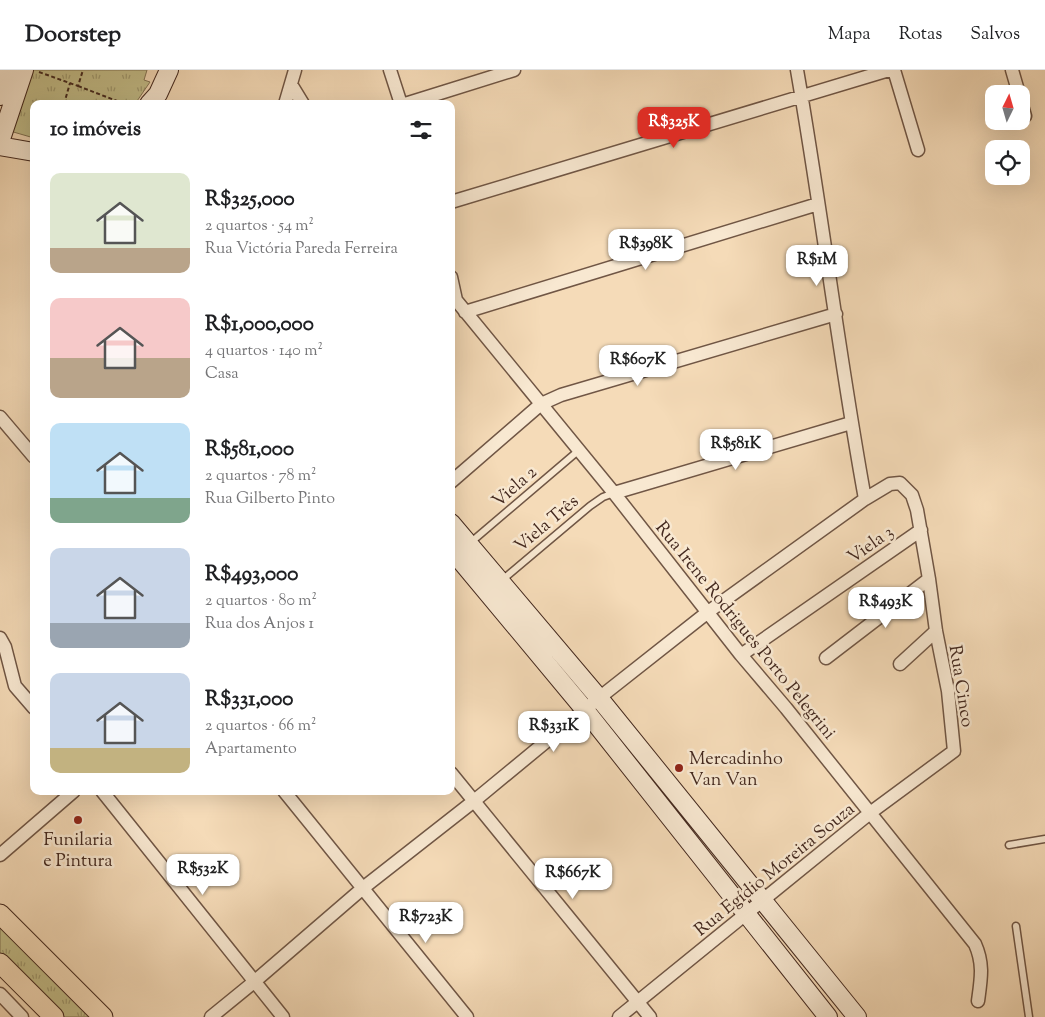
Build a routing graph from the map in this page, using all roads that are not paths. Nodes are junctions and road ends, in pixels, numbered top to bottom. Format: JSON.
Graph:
{"nodes":[{"id":1,"x":9,"y":70,"type":"edge"},
{"id":2,"x":24,"y":70,"type":"edge"},
{"id":3,"x":169,"y":70,"type":"edge"},
{"id":4,"x":390,"y":70,"type":"edge"},
{"id":5,"x":514,"y":70,"type":"edge"},
{"id":6,"x":797,"y":70,"type":"edge"},
{"id":7,"x":889,"y":70,"type":"edge"},
{"id":8,"x":894,"y":70,"type":"edge"},
{"id":9,"x":1012,"y":70,"type":"edge"},
{"id":10,"x":294,"y":71,"type":"edge"},
{"id":11,"x":1016,"y":85,"type":"edge"},
{"id":12,"x":292,"y":86,"type":"junction"},
{"id":13,"x":0,"y":96,"type":"edge"},
{"id":14,"x":802,"y":96,"type":"junction"},
{"id":15,"x":155,"y":100,"type":"edge"},
{"id":16,"x":287,"y":100,"type":"edge"},
{"id":17,"x":301,"y":100,"type":"edge"},
{"id":18,"x":400,"y":100,"type":"edge"},
{"id":19,"x":417,"y":100,"type":"edge"},
{"id":20,"x":0,"y":142,"type":"edge"},
{"id":21,"x":0,"y":146,"type":"edge"},
{"id":22,"x":918,"y":150,"type":"dead end"},
{"id":23,"x":30,"y":151,"type":"edge"},
{"id":24,"x":455,"y":201,"type":"edge"},
{"id":25,"x":818,"y":204,"type":"junction"},
{"id":26,"x":455,"y":298,"type":"edge"},
{"id":27,"x":465,"y":312,"type":"junction"},
{"id":28,"x":836,"y":314,"type":"junction"},
{"id":29,"x":541,"y":404,"type":"junction"},
{"id":30,"x":0,"y":416,"type":"edge"},
{"id":31,"x":851,"y":423,"type":"junction"},
{"id":32,"x":578,"y":450,"type":"junction"},
{"id":33,"x":30,"y":452,"type":"edge"},
{"id":34,"x":455,"y":479,"type":"edge"},
{"id":35,"x":614,"y":493,"type":"junction"},
{"id":36,"x":865,"y":500,"type":"junction"},
{"id":37,"x":455,"y":528,"type":"edge"},
{"id":38,"x":921,"y":530,"type":"junction"},
{"id":39,"x":468,"y":544,"type":"junction"},
{"id":40,"x":455,"y":553,"type":"edge"},
{"id":41,"x":929,"y":579,"type":"junction"},
{"id":42,"x":500,"y":582,"type":"junction"},
{"id":43,"x":708,"y":612,"type":"junction"},
{"id":44,"x":936,"y":631,"type":"junction"},
{"id":45,"x":0,"y":638,"type":"edge"},
{"id":46,"x":741,"y":655,"type":"junction"},
{"id":47,"x":826,"y":658,"type":"dead end"},
{"id":48,"x":900,"y":664,"type":"dead end"},
{"id":49,"x":599,"y":698,"type":"junction"},
{"id":50,"x":30,"y":703,"type":"edge"},
{"id":51,"x":585,"y":710,"type":"junction"},
{"id":52,"x":954,"y":750,"type":"joint"},
{"id":53,"x":455,"y":778,"type":"edge"},
{"id":54,"x":69,"y":795,"type":"edge"},
{"id":55,"x":105,"y":795,"type":"edge"},
{"id":56,"x":287,"y":795,"type":"edge"},
{"id":57,"x":474,"y":801,"type":"junction"},
{"id":58,"x":870,"y":813,"type":"junction"},
{"id":59,"x":1045,"y":839,"type":"edge"},
{"id":60,"x":1009,"y":845,"type":"dead end"},
{"id":61,"x":0,"y":855,"type":"edge"},
{"id":62,"x":363,"y":888,"type":"junction"},
{"id":63,"x":763,"y":901,"type":"junction"},
{"id":64,"x":747,"y":913,"type":"junction"},
{"id":65,"x":0,"y":914,"type":"edge"},
{"id":66,"x":1016,"y":926,"type":"dead end"},
{"id":67,"x":0,"y":963,"type":"edge"},
{"id":68,"x":254,"y":982,"type":"junction"},
{"id":69,"x":0,"y":994,"type":"edge"},
{"id":70,"x":638,"y":1001,"type":"junction"},
{"id":71,"x":978,"y":1001,"type":"dead end"},
{"id":72,"x":22,"y":1017,"type":"edge"},
{"id":73,"x":54,"y":1017,"type":"edge"},
{"id":74,"x":103,"y":1017,"type":"edge"},
{"id":75,"x":210,"y":1017,"type":"edge"},
{"id":76,"x":283,"y":1017,"type":"edge"},
{"id":77,"x":467,"y":1017,"type":"edge"},
{"id":78,"x":619,"y":1017,"type":"edge"},
{"id":79,"x":650,"y":1017,"type":"edge"},
{"id":80,"x":828,"y":1017,"type":"edge"},
{"id":81,"x":857,"y":1017,"type":"edge"},
{"id":82,"x":1029,"y":1017,"type":"edge"}],
"edges":[{"from":1,"to":13,"type":"main road"},
{"from":2,"to":20,"type":"main road"},
{"from":3,"to":15,"type":"main road"},
{"from":4,"to":18,"type":"street"},
{"from":5,"to":19,"type":"street"},
{"from":6,"to":14,"type":"street"},
{"from":7,"to":14,"type":"street"},
{"from":8,"to":22,"type":"street"},
{"from":9,"to":11,"type":"street"},
{"from":10,"to":12,"type":"street"},
{"from":12,"to":16,"type":"street"},
{"from":12,"to":17,"type":"street"},
{"from":14,"to":24,"type":"street"},
{"from":14,"to":25,"type":"street"},
{"from":21,"to":23,"type":"main road"},
{"from":25,"to":27,"type":"street"},
{"from":25,"to":28,"type":"street"},
{"from":26,"to":27,"type":"street","name":"Rua Irene Rodrigues Porto Pelegrini"},
{"from":27,"to":29,"type":"street","name":"Rua Irene Rodrigues Porto Pelegrini"},
{"from":28,"to":29,"type":"street"},
{"from":28,"to":31,"type":"street"},
{"from":29,"to":32,"type":"street","name":"Rua Irene Rodrigues Porto Pelegrini"},
{"from":29,"to":34,"type":"street"},
{"from":30,"to":33,"type":"street"},
{"from":31,"to":35,"type":"street"},
{"from":31,"to":36,"type":"street"},
{"from":32,"to":35,"type":"street","name":"Rua Irene Rodrigues Porto Pelegrini"},
{"from":32,"to":39,"type":"lane","name":"Viela 2"},
{"from":35,"to":42,"type":"lane","name":"Viela Três"},
{"from":35,"to":43,"type":"street","name":"Rua Irene Rodrigues Porto Pelegrini"},
{"from":36,"to":38,"type":"street","name":"Rua Cinco"},
{"from":36,"to":43,"type":"street"},
{"from":37,"to":39,"type":"main road"},
{"from":38,"to":41,"type":"street","name":"Rua Cinco"},
{"from":38,"to":46,"type":"street","name":"Viela 3"},
{"from":39,"to":42,"type":"main road"},
{"from":40,"to":51,"type":"main road"},
{"from":41,"to":44,"type":"street","name":"Rua Cinco"},
{"from":41,"to":47,"type":"street"},
{"from":42,"to":49,"type":"main road"},
{"from":43,"to":46,"type":"street","name":"Rua Irene Rodrigues Porto Pelegrini"},
{"from":43,"to":49,"type":"street"},
{"from":44,"to":48,"type":"street"},
{"from":44,"to":52,"type":"street","name":"Rua Cinco"},
{"from":45,"to":50,"type":"street"},
{"from":46,"to":58,"type":"street","name":"Rua Irene Rodrigues Porto Pelegrini"},
{"from":49,"to":51,"type":"street"},
{"from":49,"to":63,"type":"main road"},
{"from":51,"to":57,"type":"street"},
{"from":51,"to":64,"type":"main road"},
{"from":52,"to":58,"type":"street","name":"Rua Egídio Moreira Souza"},
{"from":53,"to":57,"type":"street"},
{"from":54,"to":61,"type":"street"},
{"from":55,"to":68,"type":"street"},
{"from":56,"to":62,"type":"street"},
{"from":57,"to":62,"type":"street"},
{"from":57,"to":70,"type":"street"},
{"from":58,"to":63,"type":"street","name":"Rua Egídio Moreira Souza"},
{"from":58,"to":71,"type":"street","name":"Rua Irene Rodrigues Porto Pelegrini"},
{"from":59,"to":60,"type":"lane"},
{"from":62,"to":68,"type":"street"},
{"from":62,"to":77,"type":"street"},
{"from":63,"to":64,"type":"street","name":"Rua Egídio Moreira Souza"},
{"from":63,"to":81,"type":"main road"},
{"from":64,"to":70,"type":"street","name":"Rua Egídio Moreira Souza"},
{"from":64,"to":80,"type":"main road"},
{"from":65,"to":74,"type":"main road"},
{"from":66,"to":82,"type":"lane"},
{"from":67,"to":73,"type":"main road"},
{"from":68,"to":75,"type":"street"},
{"from":68,"to":76,"type":"street"},
{"from":69,"to":72,"type":"street"},
{"from":70,"to":78,"type":"street","name":"Rua Egídio Moreira Souza"},
{"from":70,"to":79,"type":"street"}]}
